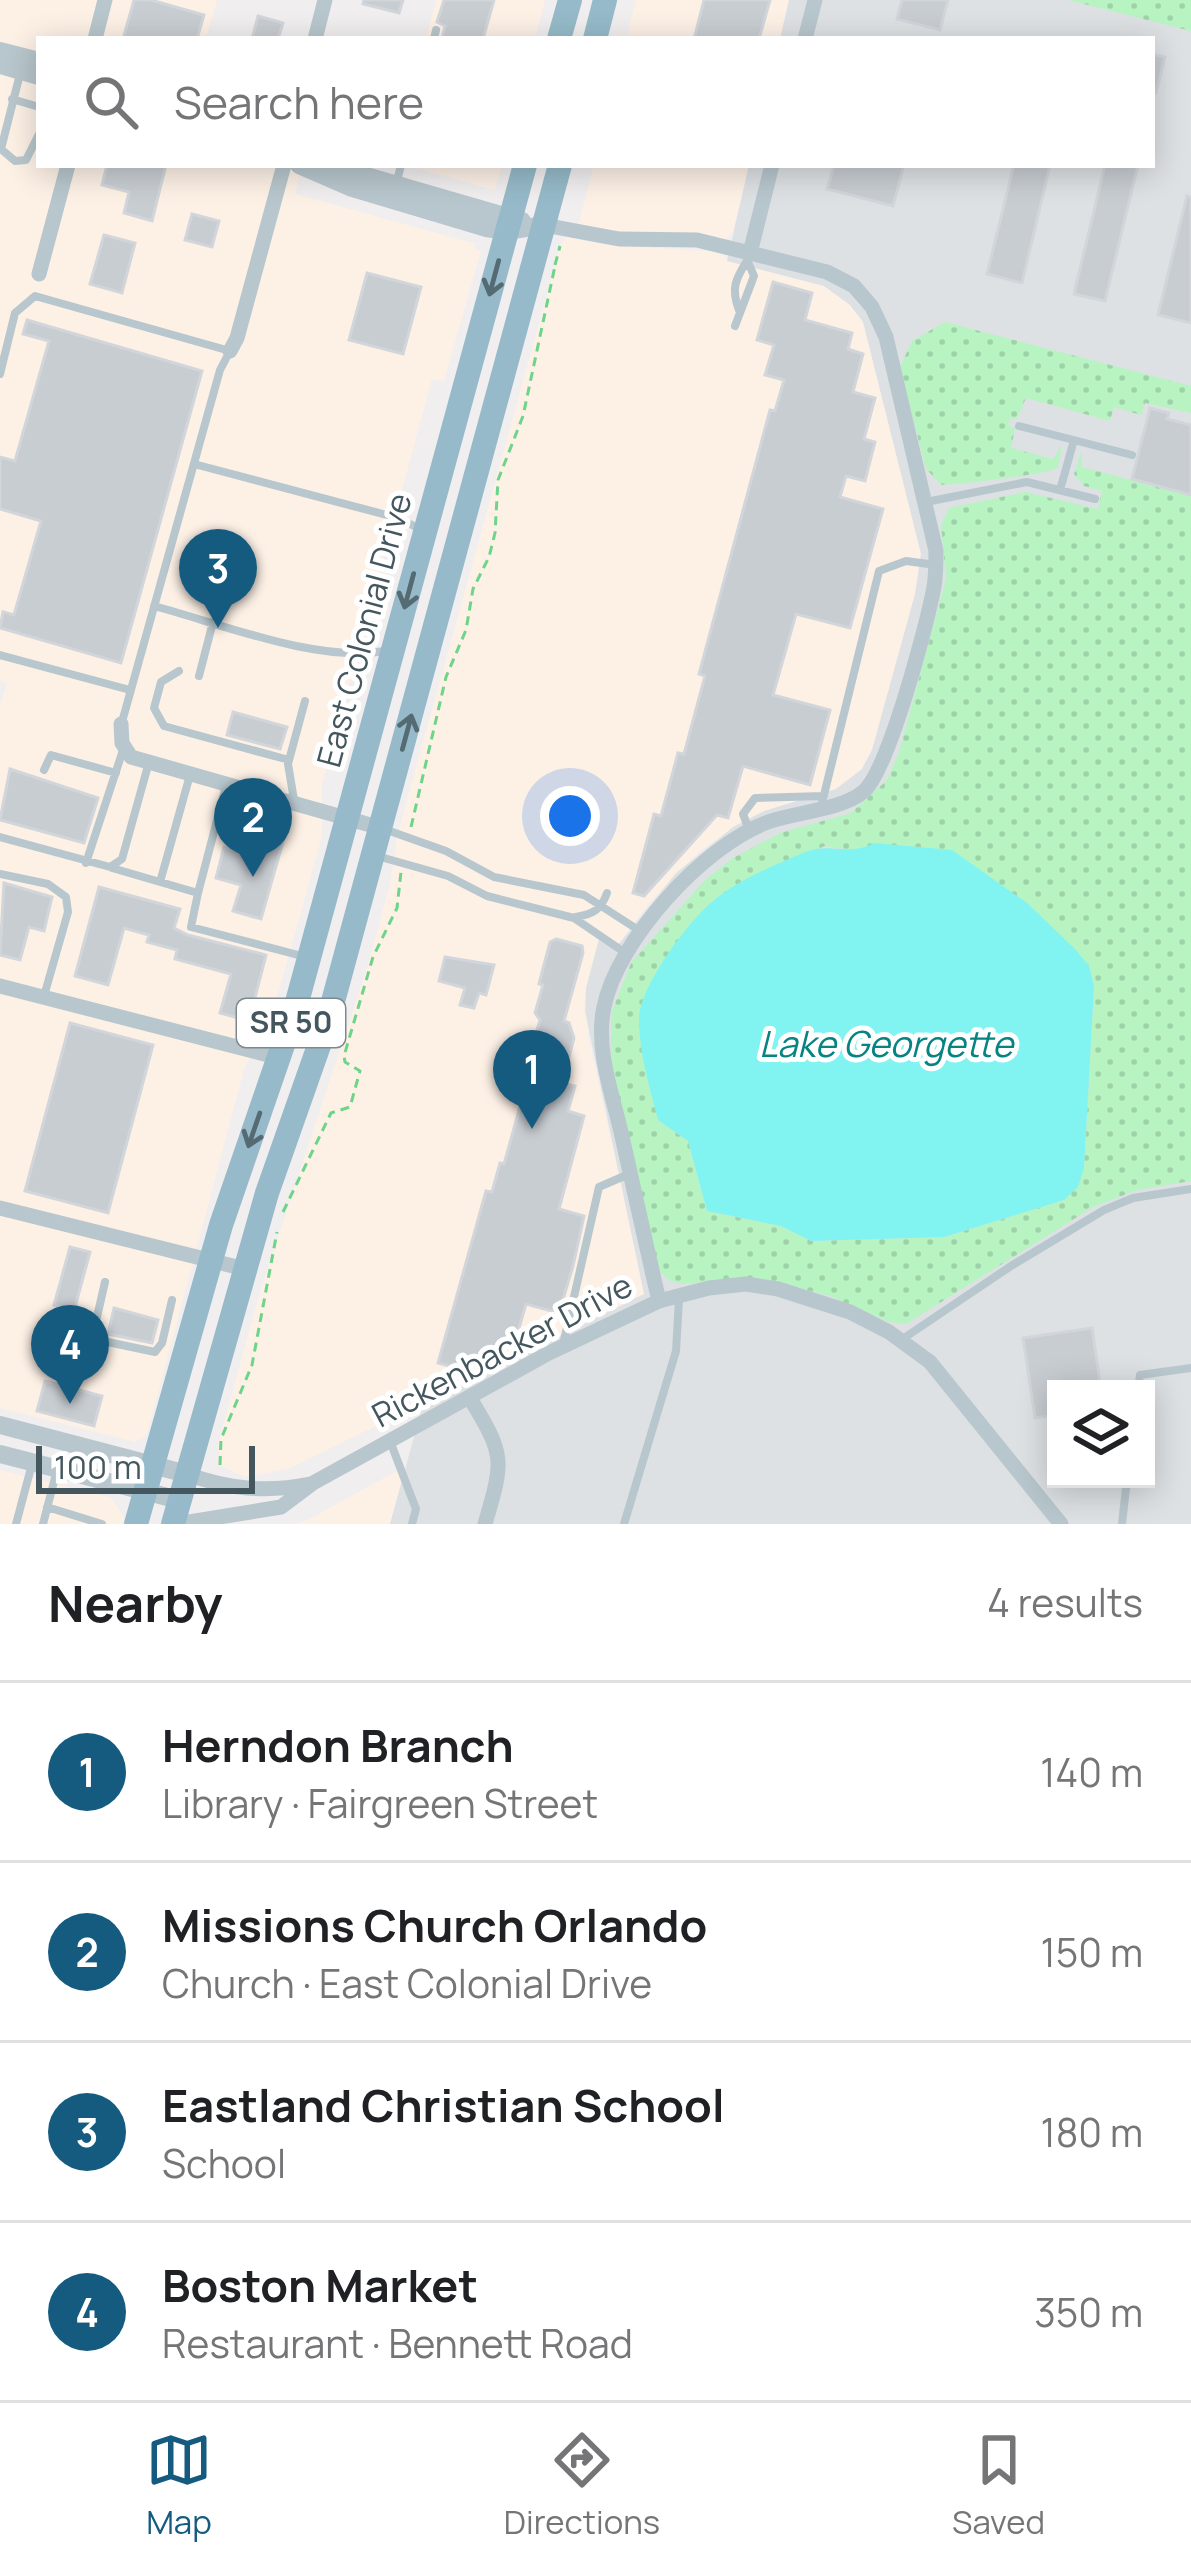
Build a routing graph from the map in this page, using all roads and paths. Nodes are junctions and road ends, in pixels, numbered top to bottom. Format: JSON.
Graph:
{"nodes":[{"id":1,"x":105,"y":0,"type":"edge"},
{"id":2,"x":325,"y":0,"type":"edge"},
{"id":3,"x":570,"y":0,"type":"edge"},
{"id":4,"x":605,"y":0,"type":"edge"},
{"id":5,"x":815,"y":0,"type":"edge"},
{"id":6,"x":96,"y":36,"type":"edge"},
{"id":7,"x":316,"y":36,"type":"edge"},
{"id":8,"x":560,"y":36,"type":"edge"},
{"id":9,"x":596,"y":36,"type":"edge"},
{"id":10,"x":806,"y":36,"type":"edge"},
{"id":11,"x":0,"y":51,"type":"edge"},
{"id":12,"x":0,"y":65,"type":"edge"},
{"id":13,"x":31,"y":67,"type":"edge"},
{"id":14,"x":12,"y":99,"type":"junction"},
{"id":15,"x":36,"y":105,"type":"edge"},
{"id":16,"x":36,"y":140,"type":"edge"},
{"id":17,"x":67,"y":168,"type":"edge"},
{"id":18,"x":283,"y":168,"type":"edge"},
{"id":19,"x":306,"y":168,"type":"edge"},
{"id":20,"x":337,"y":168,"type":"edge"},
{"id":21,"x":400,"y":168,"type":"edge"},
{"id":22,"x":524,"y":168,"type":"edge"},
{"id":23,"x":559,"y":168,"type":"edge"},
{"id":24,"x":771,"y":168,"type":"edge"},
{"id":25,"x":395,"y":187,"type":"junction"},
{"id":26,"x":508,"y":225,"type":"junction"},
{"id":27,"x":544,"y":225,"type":"junction"},
{"id":28,"x":560,"y":246,"type":"dead end"},
{"id":29,"x":749,"y":258,"type":"junction"},
{"id":30,"x":555,"y":266,"type":"dead end"},
{"id":31,"x":39,"y":274,"type":"dead end"},
{"id":32,"x":739,"y":311,"type":"junction"},
{"id":33,"x":735,"y":326,"type":"dead end"},
{"id":34,"x":230,"y":351,"type":"junction"},
{"id":35,"x":0,"y":374,"type":"edge"},
{"id":36,"x":1018,"y":425,"type":"dead end"},
{"id":37,"x":1074,"y":440,"type":"junction"},
{"id":38,"x":1132,"y":455,"type":"dead end"},
{"id":39,"x":194,"y":464,"type":"junction"},
{"id":40,"x":1060,"y":490,"type":"junction"},
{"id":41,"x":1095,"y":499,"type":"dead end"},
{"id":42,"x":925,"y":502,"type":"junction"},
{"id":43,"x":425,"y":532,"type":"junction"},
{"id":44,"x":936,"y":565,"type":"junction"},
{"id":45,"x":443,"y":598,"type":"junction"},
{"id":46,"x":154,"y":606,"type":"junction"},
{"id":47,"x":213,"y":622,"type":"junction"},
{"id":48,"x":393,"y":650,"type":"junction"},
{"id":49,"x":0,"y":655,"type":"edge"},
{"id":50,"x":179,"y":671,"type":"dead end"},
{"id":51,"x":199,"y":676,"type":"dead end"},
{"id":52,"x":130,"y":690,"type":"junction"},
{"id":53,"x":305,"y":701,"type":"dead end"},
{"id":54,"x":121,"y":724,"type":"joint"},
{"id":55,"x":123,"y":748,"type":"junction"},
{"id":56,"x":289,"y":760,"type":"junction"},
{"id":57,"x":149,"y":762,"type":"junction"},
{"id":58,"x":44,"y":770,"type":"dead end"},
{"id":59,"x":116,"y":773,"type":"junction"},
{"id":60,"x":190,"y":773,"type":"junction"},
{"id":61,"x":227,"y":783,"type":"junction"},
{"id":62,"x":294,"y":802,"type":"junction"},
{"id":63,"x":822,"y":802,"type":"junction"},
{"id":64,"x":348,"y":817,"type":"junction"},
{"id":65,"x":381,"y":828,"type":"junction"},
{"id":66,"x":749,"y":832,"type":"junction"},
{"id":67,"x":0,"y":838,"type":"edge"},
{"id":68,"x":374,"y":854,"type":"junction"},
{"id":69,"x":86,"y":863,"type":"junction"},
{"id":70,"x":110,"y":867,"type":"junction"},
{"id":71,"x":0,"y":874,"type":"edge"},
{"id":72,"x":160,"y":882,"type":"junction"},
{"id":73,"x":198,"y":893,"type":"junction"},
{"id":74,"x":607,"y":893,"type":"dead end"},
{"id":75,"x":603,"y":905,"type":"junction"},
{"id":76,"x":574,"y":918,"type":"junction"},
{"id":77,"x":641,"y":932,"type":"junction"},
{"id":78,"x":624,"y":952,"type":"junction"},
{"id":79,"x":309,"y":958,"type":"junction"},
{"id":80,"x":0,"y":986,"type":"edge"},
{"id":81,"x":43,"y":998,"type":"junction"},
{"id":82,"x":294,"y":1013,"type":"junction"},
{"id":83,"x":280,"y":1058,"type":"junction"},
{"id":84,"x":309,"y":1076,"type":"junction"},
{"id":85,"x":288,"y":1131,"type":"junction"},
{"id":86,"x":630,"y":1173,"type":"junction"},
{"id":87,"x":1191,"y":1189,"type":"edge"},
{"id":88,"x":0,"y":1208,"type":"edge"},
{"id":89,"x":211,"y":1261,"type":"junction"},
{"id":90,"x":245,"y":1269,"type":"junction"},
{"id":91,"x":105,"y":1282,"type":"dead end"},
{"id":92,"x":679,"y":1296,"type":"junction"},
{"id":93,"x":172,"y":1300,"type":"dead end"},
{"id":94,"x":659,"y":1301,"type":"junction"},
{"id":95,"x":900,"y":1341,"type":"junction"},
{"id":96,"x":562,"y":1346,"type":"junction"},
{"id":97,"x":1191,"y":1368,"type":"edge"},
{"id":98,"x":1139,"y":1380,"type":"edge"},
{"id":99,"x":470,"y":1398,"type":"junction"},
{"id":100,"x":0,"y":1425,"type":"edge"},
{"id":101,"x":390,"y":1441,"type":"junction"},
{"id":102,"x":0,"y":1454,"type":"edge"},
{"id":103,"x":32,"y":1462,"type":"junction"},
{"id":104,"x":153,"y":1463,"type":"junction"},
{"id":105,"x":57,"y":1469,"type":"junction"},
{"id":106,"x":187,"y":1474,"type":"junction"},
{"id":107,"x":313,"y":1483,"type":"junction"},
{"id":108,"x":1126,"y":1488,"type":"edge"},
{"id":109,"x":145,"y":1490,"type":"junction"},
{"id":110,"x":47,"y":1508,"type":"junction"},
{"id":111,"x":176,"y":1516,"type":"edge"},
{"id":112,"x":270,"y":1517,"type":"edge"},
{"id":113,"x":16,"y":1524,"type":"edge"},
{"id":114,"x":43,"y":1524,"type":"edge"},
{"id":115,"x":101,"y":1524,"type":"edge"},
{"id":116,"x":136,"y":1524,"type":"edge"},
{"id":117,"x":412,"y":1524,"type":"edge"},
{"id":118,"x":485,"y":1524,"type":"edge"},
{"id":119,"x":624,"y":1524,"type":"edge"},
{"id":120,"x":1061,"y":1524,"type":"edge"},
{"id":121,"x":1122,"y":1524,"type":"edge"}],
"edges":[{"from":1,"to":6,"type":"street"},
{"from":2,"to":7,"type":"street"},
{"from":3,"to":8,"type":"highway"},
{"from":4,"to":9,"type":"highway"},
{"from":5,"to":10,"type":"street"},
{"from":11,"to":13,"type":"street"},
{"from":12,"to":13,"type":"street"},
{"from":13,"to":14,"type":"lane"},
{"from":14,"to":15,"type":"lane"},
{"from":14,"to":16,"type":"lane"},
{"from":17,"to":31,"type":"street"},
{"from":18,"to":34,"type":"street"},
{"from":19,"to":26,"type":"street"},
{"from":20,"to":25,"type":"street"},
{"from":21,"to":25,"type":"lane"},
{"from":22,"to":26,"type":"highway","name":"East Colonial Drive","number":"SR 50"},
{"from":23,"to":27,"type":"highway","name":"East Colonial Drive","number":"SR 50"},
{"from":24,"to":29,"type":"street"},
{"from":25,"to":26,"type":"street"},
{"from":26,"to":27,"type":"street"},
{"from":26,"to":43,"type":"highway","name":"East Colonial Drive","number":"SR 50","one_way":true},
{"from":27,"to":29,"type":"street"},
{"from":27,"to":45,"type":"highway","name":"East Colonial Drive","number":"SR 50"},
{"from":28,"to":30,"type":"path"},
{"from":29,"to":32,"type":"lane"},
{"from":29,"to":32,"type":"lane"},
{"from":29,"to":42,"type":"street"},
{"from":32,"to":33,"type":"lane"},
{"from":34,"to":35,"type":"lane"},
{"from":34,"to":39,"type":"lane"},
{"from":36,"to":37,"type":"lane"},
{"from":37,"to":38,"type":"lane"},
{"from":37,"to":40,"type":"lane"},
{"from":39,"to":43,"type":"lane"},
{"from":39,"to":46,"type":"lane"},
{"from":40,"to":41,"type":"lane"},
{"from":40,"to":42,"type":"lane"},
{"from":42,"to":44,"type":"street"},
{"from":43,"to":45,"type":"highway"},
{"from":43,"to":48,"type":"highway","name":"East Colonial Drive","number":"SR 50","one_way":true},
{"from":44,"to":63,"type":"street"},
{"from":44,"to":63,"type":"lane"},
{"from":65,"to":45,"type":"highway","name":"East Colonial Drive","number":"SR 50","one_way":true},
{"from":46,"to":47,"type":"lane"},
{"from":46,"to":52,"type":"lane"},
{"from":47,"to":48,"type":"lane"},
{"from":47,"to":51,"type":"lane"},
{"from":48,"to":64,"type":"highway","name":"East Colonial Drive","number":"SR 50"},
{"from":49,"to":52,"type":"lane"},
{"from":50,"to":56,"type":"lane"},
{"from":52,"to":54,"type":"lane"},
{"from":53,"to":56,"type":"lane"},
{"from":54,"to":55,"type":"street"},
{"from":55,"to":57,"type":"street"},
{"from":55,"to":59,"type":"lane"},
{"from":56,"to":62,"type":"lane"},
{"from":57,"to":60,"type":"street"},
{"from":57,"to":70,"type":"lane"},
{"from":58,"to":59,"type":"lane"},
{"from":59,"to":69,"type":"lane"},
{"from":60,"to":61,"type":"street"},
{"from":60,"to":72,"type":"lane"},
{"from":61,"to":62,"type":"street"},
{"from":61,"to":73,"type":"lane"},
{"from":62,"to":64,"type":"street"},
{"from":63,"to":66,"type":"street"},
{"from":63,"to":66,"type":"lane"},
{"from":64,"to":65,"type":"street"},
{"from":64,"to":68,"type":"street"},
{"from":64,"to":79,"type":"highway","name":"East Colonial Drive","number":"SR 50"},
{"from":65,"to":68,"type":"highway","name":"East Colonial Drive","number":"SR 50"},
{"from":65,"to":75,"type":"lane"},
{"from":66,"to":77,"type":"street"},
{"from":67,"to":69,"type":"lane"},
{"from":68,"to":76,"type":"lane"},
{"from":68,"to":84,"type":"highway","name":"East Colonial Drive","number":"SR 50"},
{"from":69,"to":70,"type":"lane"},
{"from":70,"to":72,"type":"lane"},
{"from":71,"to":81,"type":"lane"},
{"from":72,"to":73,"type":"lane"},
{"from":73,"to":79,"type":"lane"},
{"from":74,"to":75,"type":"lane"},
{"from":75,"to":76,"type":"lane"},
{"from":75,"to":77,"type":"lane"},
{"from":76,"to":78,"type":"lane"},
{"from":77,"to":78,"type":"street"},
{"from":78,"to":86,"type":"street"},
{"from":79,"to":82,"type":"highway","name":"East Colonial Drive","number":"SR 50"},
{"from":80,"to":81,"type":"street"},
{"from":81,"to":83,"type":"street"},
{"from":82,"to":83,"type":"highway","name":"East Colonial Drive","number":"SR 50"},
{"from":82,"to":84,"type":"highway"},
{"from":83,"to":85,"type":"highway"},
{"from":83,"to":89,"type":"highway","name":"East Colonial Drive","number":"SR 50","one_way":true},
{"from":84,"to":85,"type":"highway","name":"East Colonial Drive","number":"SR 50"},
{"from":85,"to":90,"type":"highway","name":"East Colonial Drive","number":"SR 50"},
{"from":86,"to":94,"type":"street"},
{"from":86,"to":96,"type":"lane"},
{"from":87,"to":95,"type":"lane"},
{"from":88,"to":89,"type":"street"},
{"from":89,"to":90,"type":"street"},
{"from":89,"to":104,"type":"highway","name":"East Colonial Drive","number":"SR 50"},
{"from":90,"to":106,"type":"highway","name":"East Colonial Drive","number":"SR 50"},
{"from":91,"to":93,"type":"lane"},
{"from":92,"to":94,"type":"street","name":"Rickenbacker Drive"},
{"from":92,"to":95,"type":"street","name":"Rickenbacker Drive"},
{"from":92,"to":119,"type":"lane"},
{"from":94,"to":96,"type":"street","name":"Rickenbacker Drive"},
{"from":95,"to":120,"type":"street","name":"Rickenbacker Drive"},
{"from":96,"to":99,"type":"street","name":"Rickenbacker Drive"},
{"from":97,"to":98,"type":"lane"},
{"from":99,"to":101,"type":"street","name":"Rickenbacker Drive"},
{"from":99,"to":118,"type":"street"},
{"from":100,"to":104,"type":"street"},
{"from":101,"to":107,"type":"street","name":"Rickenbacker Drive"},
{"from":101,"to":117,"type":"lane"},
{"from":102,"to":103,"type":"street"},
{"from":103,"to":105,"type":"street"},
{"from":103,"to":113,"type":"lane"},
{"from":104,"to":106,"type":"street"},
{"from":104,"to":109,"type":"highway","name":"East Colonial Drive","number":"SR 50"},
{"from":105,"to":109,"type":"street"},
{"from":105,"to":110,"type":"lane"},
{"from":106,"to":107,"type":"street","name":"Rickenbacker Drive"},
{"from":106,"to":111,"type":"highway","name":"East Colonial Drive","number":"SR 50"},
{"from":107,"to":112,"type":"street","name":"Rickenbacker Drive"},
{"from":108,"to":121,"type":"lane"},
{"from":109,"to":111,"type":"street"},
{"from":109,"to":116,"type":"highway","name":"East Colonial Drive","number":"SR 50"},
{"from":110,"to":114,"type":"lane"},
{"from":110,"to":115,"type":"lane"},
{"from":111,"to":112,"type":"street","name":"Rickenbacker Drive"}]}
